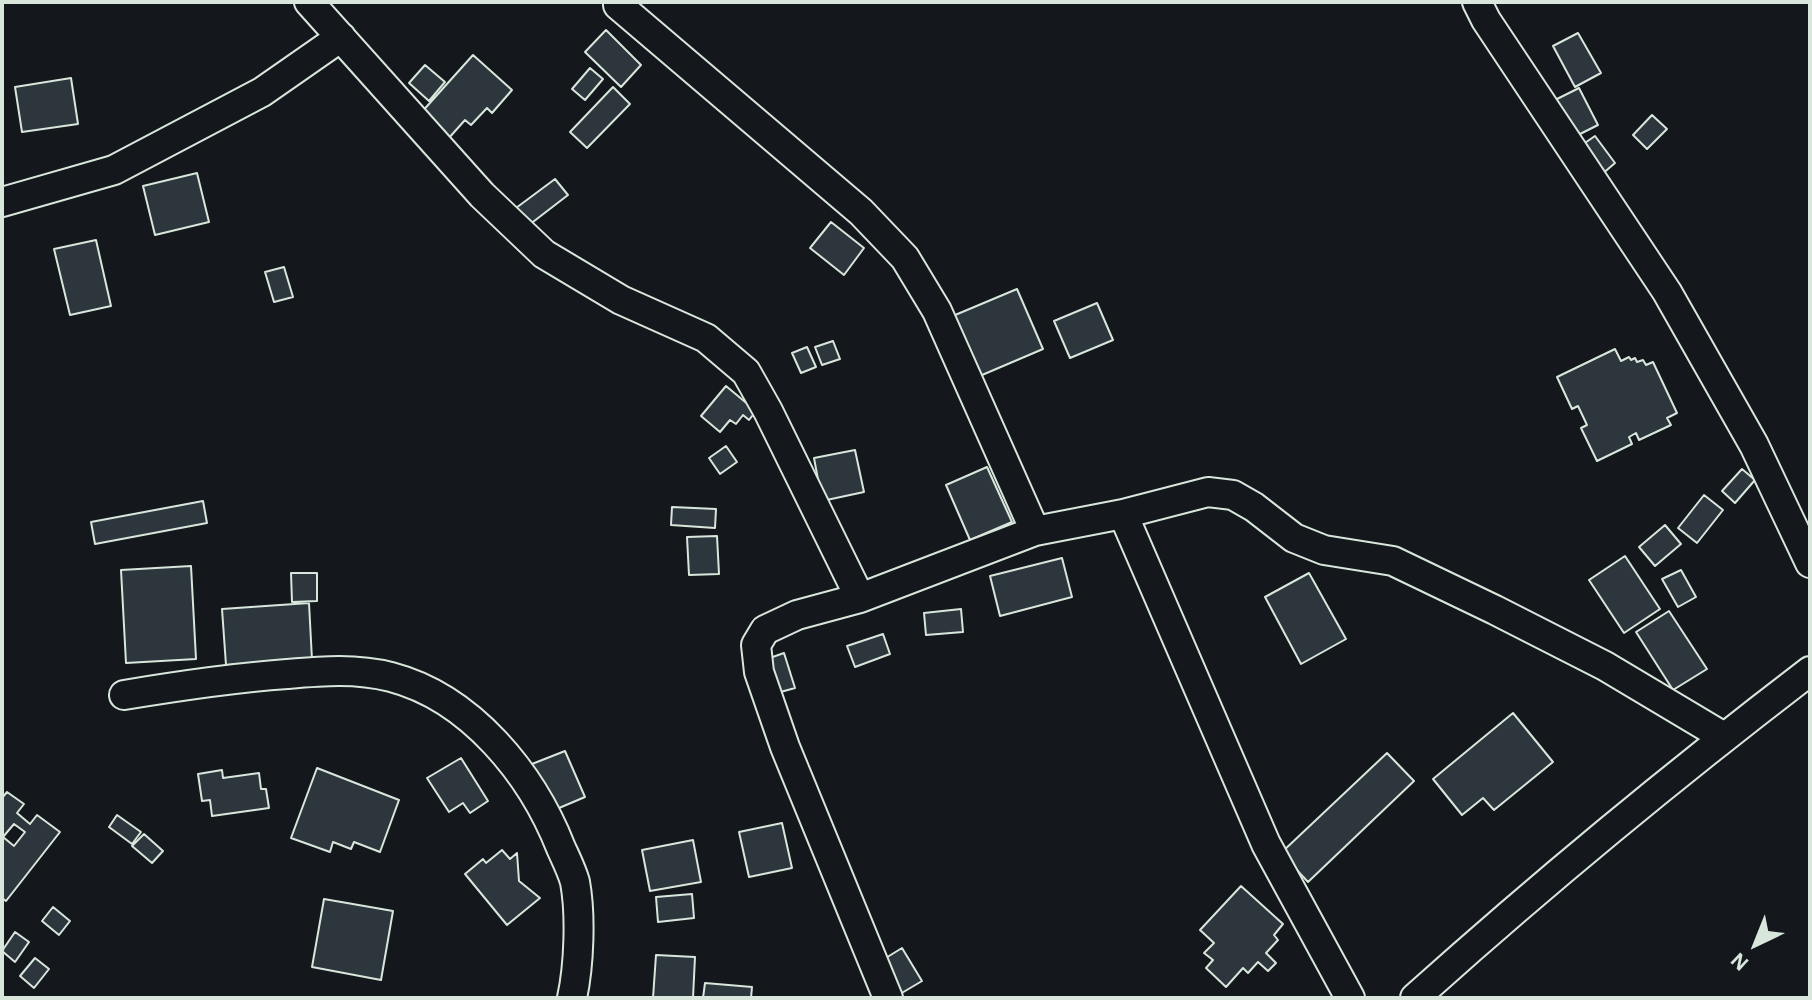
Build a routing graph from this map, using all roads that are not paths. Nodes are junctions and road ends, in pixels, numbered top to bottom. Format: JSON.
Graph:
{"nodes":[{"id":1,"x":309,"y":2,"type":"edge"},
{"id":2,"x":1477,"y":2,"type":"edge"},
{"id":3,"x":618,"y":5,"type":"dead end"},
{"id":4,"x":341,"y":37,"type":"junction"},
{"id":5,"x":2,"y":202,"type":"edge"},
{"id":6,"x":1123,"y":514,"type":"junction"},
{"id":7,"x":1035,"y":531,"type":"junction"},
{"id":8,"x":1810,"y":563,"type":"edge"},
{"id":9,"x":860,"y":598,"type":"junction"},
{"id":10,"x":1810,"y":671,"type":"edge"},
{"id":11,"x":124,"y":695,"type":"dead end"},
{"id":12,"x":1724,"y":737,"type":"junction"},
{"id":13,"x":572,"y":998,"type":"edge"},
{"id":14,"x":888,"y":998,"type":"edge"},
{"id":15,"x":1350,"y":998,"type":"edge"},
{"id":16,"x":1415,"y":998,"type":"edge"}],
"edges":[{"from":1,"to":4,"type":"street"},
{"from":2,"to":8,"type":"street"},
{"from":3,"to":7,"type":"street"},
{"from":4,"to":5,"type":"street"},
{"from":4,"to":9,"type":"street"},
{"from":6,"to":7,"type":"street"},
{"from":6,"to":12,"type":"street"},
{"from":6,"to":15,"type":"street"},
{"from":7,"to":9,"type":"street"},
{"from":9,"to":14,"type":"street"},
{"from":10,"to":12,"type":"street"},
{"from":11,"to":13,"type":"street"},
{"from":12,"to":16,"type":"street"}]}
